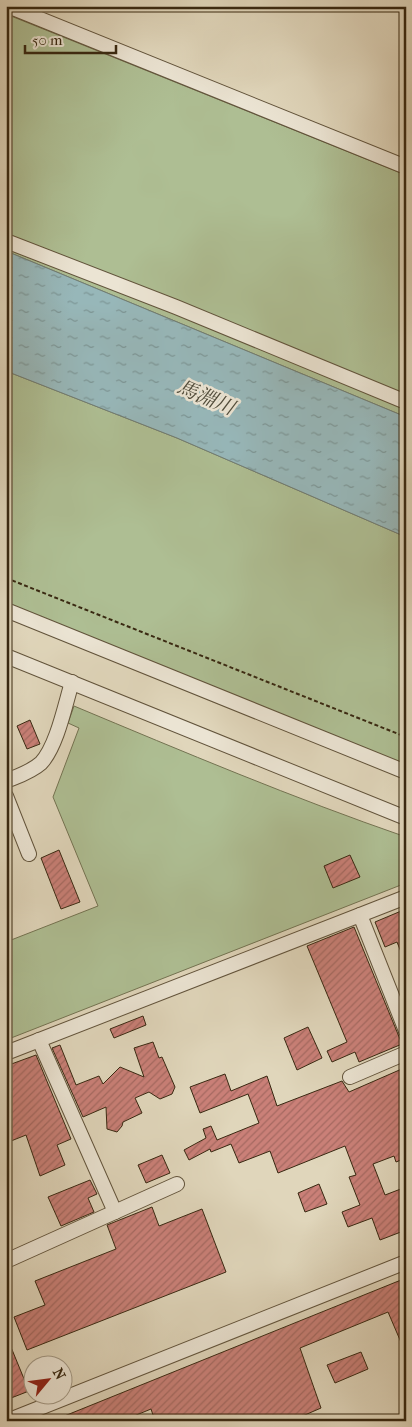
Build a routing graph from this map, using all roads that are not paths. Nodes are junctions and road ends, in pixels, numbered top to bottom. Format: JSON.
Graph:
{"nodes":[{"id":1,"x":8,"y":6,"type":"edge"},
{"id":2,"x":406,"y":167,"type":"edge"},
{"id":3,"x":6,"y":242,"type":"edge"},
{"id":4,"x":406,"y":402,"type":"edge"},
{"id":5,"x":6,"y":610,"type":"edge"},
{"id":6,"x":6,"y":656,"type":"edge"},
{"id":7,"x":72,"y":682,"type":"junction"},
{"id":8,"x":406,"y":772,"type":"edge"},
{"id":9,"x":6,"y":781,"type":"edge"},
{"id":10,"x":6,"y":796,"type":"edge"},
{"id":11,"x":406,"y":818,"type":"edge"},
{"id":12,"x":29,"y":854,"type":"dead end"},
{"id":13,"x":406,"y":897,"type":"edge"},
{"id":14,"x":360,"y":915,"type":"junction"},
{"id":15,"x":406,"y":1031,"type":"edge"},
{"id":16,"x":39,"y":1040,"type":"junction"},
{"id":17,"x":6,"y":1053,"type":"edge"},
{"id":18,"x":406,"y":1053,"type":"edge"},
{"id":19,"x":350,"y":1077,"type":"dead end"},
{"id":20,"x":176,"y":1184,"type":"dead end"},
{"id":21,"x":115,"y":1212,"type":"junction"},
{"id":22,"x":6,"y":1261,"type":"edge"},
{"id":23,"x":406,"y":1262,"type":"edge"},
{"id":24,"x":7,"y":1421,"type":"edge"}],
"edges":[{"from":1,"to":2,"type":"street"},
{"from":3,"to":4,"type":"street"},
{"from":5,"to":8,"type":"street"},
{"from":6,"to":7,"type":"street"},
{"from":7,"to":9,"type":"street"},
{"from":7,"to":11,"type":"street"},
{"from":10,"to":12,"type":"street"},
{"from":13,"to":14,"type":"street"},
{"from":14,"to":15,"type":"street"},
{"from":14,"to":16,"type":"street"},
{"from":16,"to":17,"type":"street"},
{"from":16,"to":21,"type":"street"},
{"from":18,"to":19,"type":"street"},
{"from":20,"to":21,"type":"street"},
{"from":21,"to":22,"type":"street"},
{"from":23,"to":24,"type":"street"}]}
